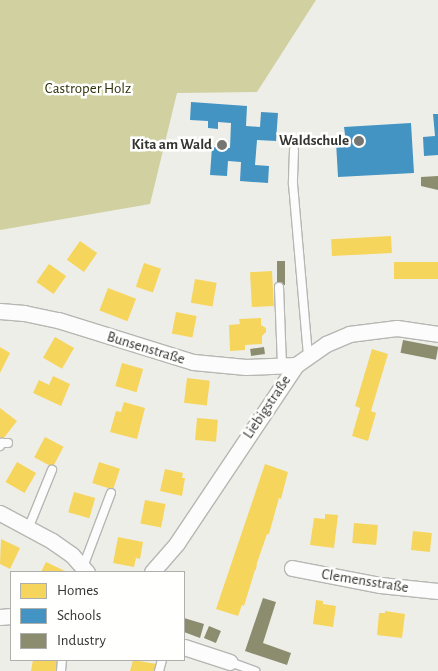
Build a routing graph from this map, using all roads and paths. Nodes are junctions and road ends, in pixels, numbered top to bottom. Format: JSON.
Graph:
{"nodes":[{"id":1,"x":294,"y":150,"type":"dead end"},
{"id":2,"x":279,"y":287,"type":"dead end"},
{"id":3,"x":0,"y":311,"type":"edge"},
{"id":4,"x":438,"y":334,"type":"edge"},
{"id":5,"x":308,"y":355,"type":"junction"},
{"id":6,"x":289,"y":365,"type":"junction"},
{"id":7,"x":52,"y":470,"type":"dead end"},
{"id":8,"x":111,"y":493,"type":"dead end"},
{"id":9,"x":0,"y":514,"type":"edge"},
{"id":10,"x":28,"y":529,"type":"junction"},
{"id":11,"x":292,"y":568,"type":"dead end"},
{"id":12,"x":85,"y":570,"type":"edge"},
{"id":13,"x":153,"y":571,"type":"edge"},
{"id":14,"x":438,"y":591,"type":"edge"},
{"id":15,"x":185,"y":647,"type":"edge"},
{"id":16,"x":230,"y":662,"type":"joint"},
{"id":17,"x":255,"y":671,"type":"edge"}],
"edges":[{"from":1,"to":5,"type":"lane"},
{"from":2,"to":6,"type":"lane"},
{"from":3,"to":6,"type":"street","name":"Bunsenstraße"},
{"from":4,"to":5,"type":"street","name":"Liebigstraße"},
{"from":5,"to":6,"type":"street","name":"Liebigstraße"},
{"from":6,"to":13,"type":"street","name":"Liebigstraße"},
{"from":7,"to":10,"type":"lane"},
{"from":8,"to":12,"type":"lane"},
{"from":9,"to":10,"type":"street"},
{"from":10,"to":12,"type":"street"},
{"from":11,"to":14,"type":"street","name":"Clemensstraße"},
{"from":15,"to":16,"type":"street"},
{"from":16,"to":17,"type":"lane"}]}
